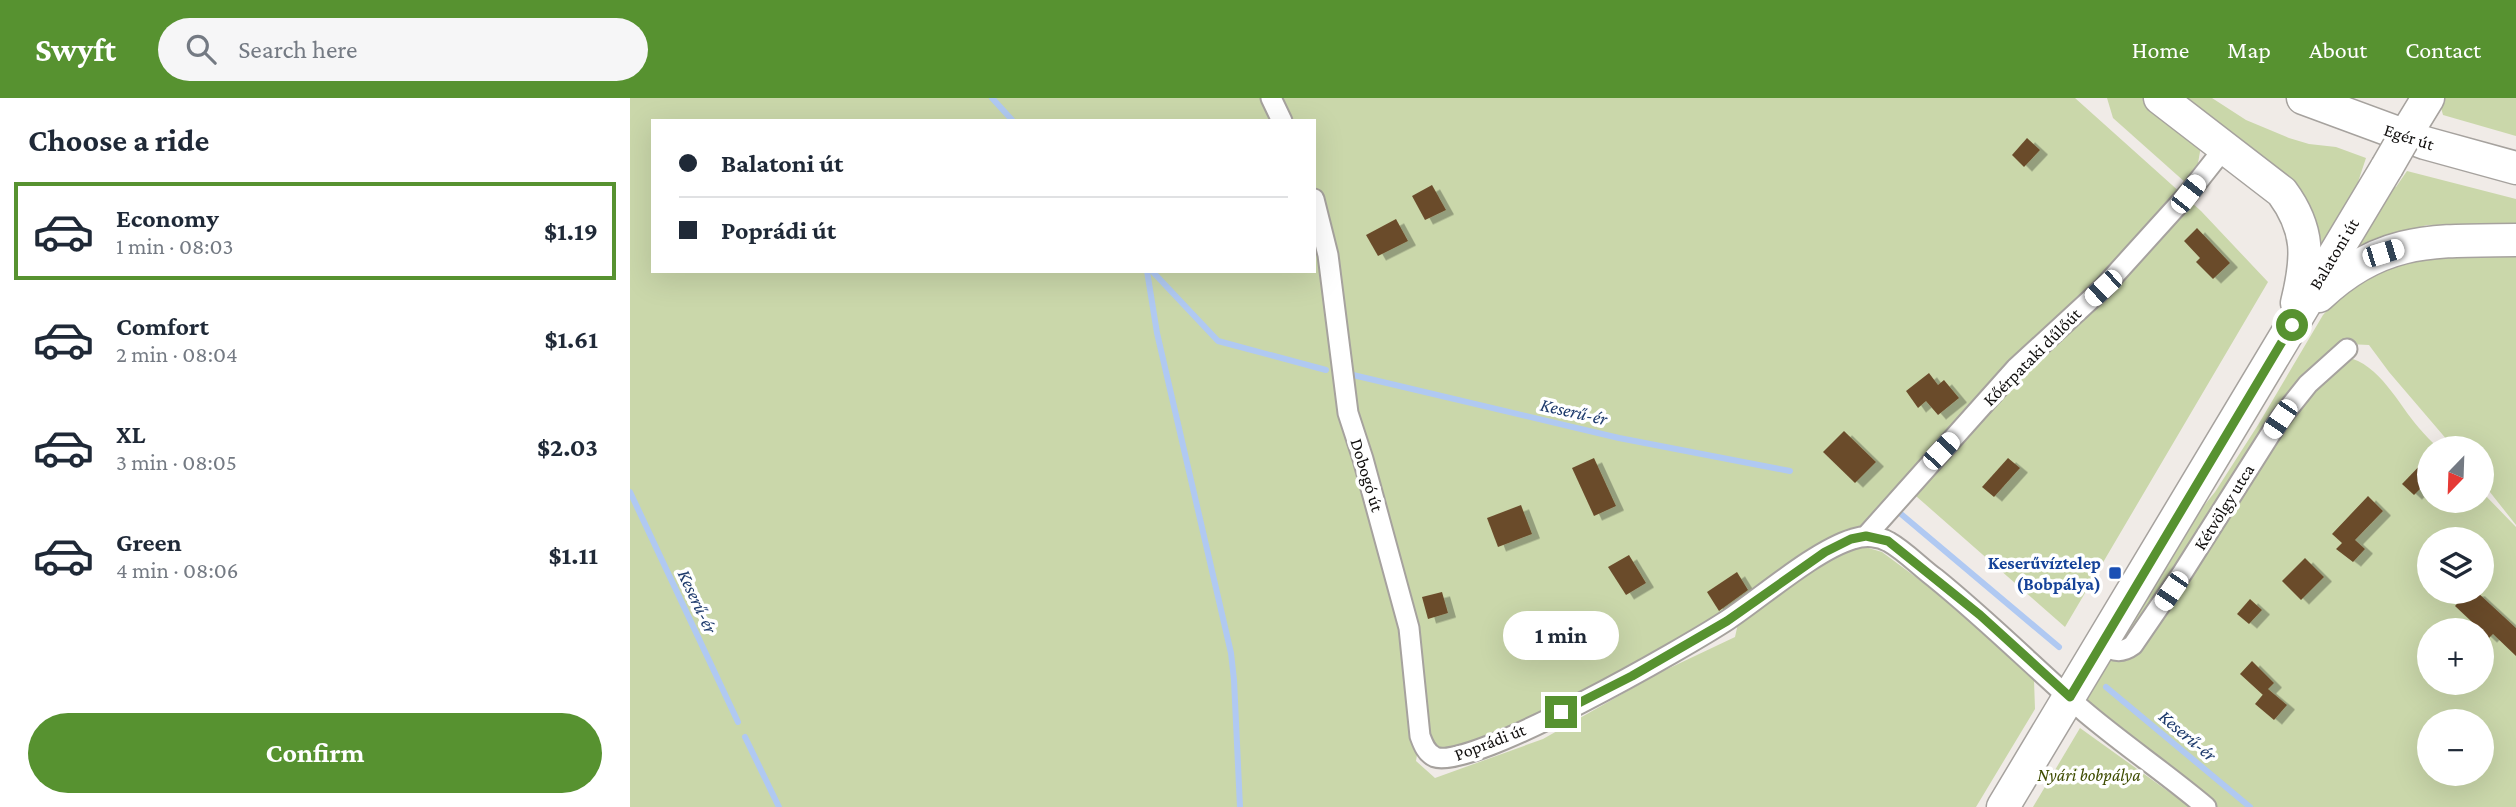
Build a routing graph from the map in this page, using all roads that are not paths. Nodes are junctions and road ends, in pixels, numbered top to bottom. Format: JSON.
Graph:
{"nodes":[{"id":1,"x":1270,"y":98,"type":"edge"},
{"id":2,"x":2160,"y":98,"type":"edge"},
{"id":3,"x":2304,"y":98,"type":"edge"},
{"id":4,"x":2425,"y":102,"type":"edge"},
{"id":5,"x":1281,"y":119,"type":"edge"},
{"id":6,"x":2225,"y":147,"type":"junction"},
{"id":7,"x":2516,"y":168,"type":"edge"},
{"id":8,"x":1316,"y":207,"type":"edge"},
{"id":9,"x":2516,"y":240,"type":"edge"},
{"id":10,"x":2292,"y":325,"type":"junction"},
{"id":11,"x":2347,"y":349,"type":"dead end"},
{"id":12,"x":1866,"y":536,"type":"junction"},
{"id":13,"x":2102,"y":645,"type":"junction"},
{"id":14,"x":2070,"y":697,"type":"junction"},
{"id":15,"x":1426,"y":751,"type":"joint"},
{"id":16,"x":2003,"y":807,"type":"edge"},
{"id":17,"x":2206,"y":807,"type":"edge"}],
"edges":[{"from":1,"to":5,"type":"street"},
{"from":2,"to":6,"type":"main road"},
{"from":3,"to":7,"type":"main road","name":"Egér út"},
{"from":4,"to":10,"type":"main road","name":"Balatoni út","bridge":true},
{"from":6,"to":10,"type":"main road"},
{"from":6,"to":12,"type":"street","name":"Kőérpataki dűlőút"},
{"from":8,"to":15,"type":"street","name":"Dobogó út"},
{"from":9,"to":10,"type":"main road"},
{"from":10,"to":13,"type":"main road","name":"Balatoni út"},
{"from":11,"to":13,"type":"street","name":"Kétvölgy utca"},
{"from":12,"to":14,"type":"street"},
{"from":12,"to":15,"type":"street","name":"Poprádi út"},
{"from":13,"to":14,"type":"main road","name":"Balatoni út"},
{"from":14,"to":16,"type":"main road","name":"Balatoni út"},
{"from":14,"to":17,"type":"street"}]}
